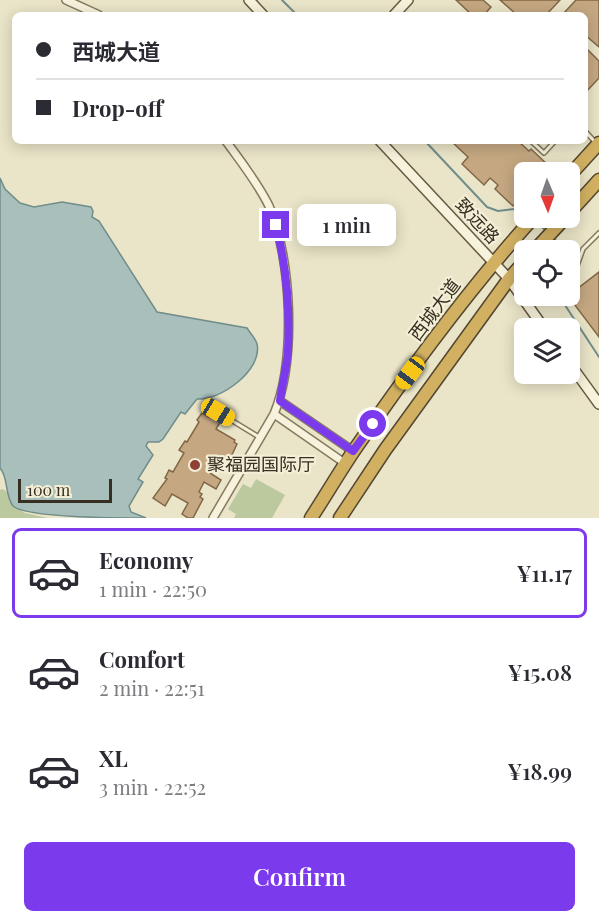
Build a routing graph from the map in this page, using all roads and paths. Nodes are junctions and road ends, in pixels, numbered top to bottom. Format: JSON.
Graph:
{"nodes":[{"id":1,"x":66,"y":0,"type":"edge"},
{"id":2,"x":249,"y":0,"type":"edge"},
{"id":3,"x":408,"y":0,"type":"edge"},
{"id":4,"x":92,"y":12,"type":"edge"},
{"id":5,"x":260,"y":12,"type":"edge"},
{"id":6,"x":397,"y":12,"type":"edge"},
{"id":7,"x":228,"y":144,"type":"edge"},
{"id":8,"x":383,"y":144,"type":"edge"},
{"id":9,"x":534,"y":144,"type":"edge"},
{"id":10,"x":552,"y":144,"type":"edge"},
{"id":11,"x":598,"y":144,"type":"edge"},
{"id":12,"x":580,"y":165,"type":"edge"},
{"id":13,"x":599,"y":180,"type":"edge"},
{"id":14,"x":580,"y":201,"type":"edge"},
{"id":15,"x":524,"y":228,"type":"edge"},
{"id":16,"x":556,"y":228,"type":"edge"},
{"id":17,"x":599,"y":233,"type":"edge"},
{"id":18,"x":544,"y":240,"type":"edge"},
{"id":19,"x":580,"y":257,"type":"edge"},
{"id":20,"x":493,"y":262,"type":"junction"},
{"id":21,"x":514,"y":273,"type":"edge"},
{"id":22,"x":509,"y":279,"type":"junction"},
{"id":23,"x":537,"y":318,"type":"edge"},
{"id":24,"x":580,"y":378,"type":"edge"},
{"id":25,"x":280,"y":401,"type":"junction"},
{"id":26,"x":599,"y":404,"type":"edge"},
{"id":27,"x":218,"y":412,"type":"dead end"},
{"id":28,"x":274,"y":414,"type":"junction"},
{"id":29,"x":260,"y":438,"type":"junction"},
{"id":30,"x":353,"y":451,"type":"junction"},
{"id":31,"x":346,"y":464,"type":"junction"},
{"id":32,"x":213,"y":518,"type":"edge"},
{"id":33,"x":311,"y":518,"type":"edge"},
{"id":34,"x":340,"y":518,"type":"edge"}],
"edges":[{"from":1,"to":4,"type":"street"},
{"from":2,"to":5,"type":"main road"},
{"from":3,"to":6,"type":"main road"},
{"from":7,"to":25,"type":"street"},
{"from":8,"to":20,"type":"main road","name":"致远路"},
{"from":9,"to":10,"type":"lane"},
{"from":11,"to":12,"type":"highway"},
{"from":13,"to":14,"type":"highway"},
{"from":15,"to":20,"type":"highway","name":"西城大道"},
{"from":16,"to":18,"type":"highway"},
{"from":17,"to":19,"type":"lane"},
{"from":20,"to":22,"type":"main road","name":"致远路"},
{"from":20,"to":30,"type":"highway","name":"西城大道"},
{"from":21,"to":22,"type":"highway"},
{"from":22,"to":23,"type":"main road","name":"致远路"},
{"from":22,"to":34,"type":"highway"},
{"from":24,"to":26,"type":"main road"},
{"from":25,"to":28,"type":"street"},
{"from":25,"to":30,"type":"street"},
{"from":27,"to":29,"type":"lane"},
{"from":28,"to":29,"type":"street"},
{"from":28,"to":31,"type":"street"},
{"from":29,"to":32,"type":"street"},
{"from":30,"to":31,"type":"highway","name":"西城大道"},
{"from":31,"to":33,"type":"highway","name":"西城大道"}]}
